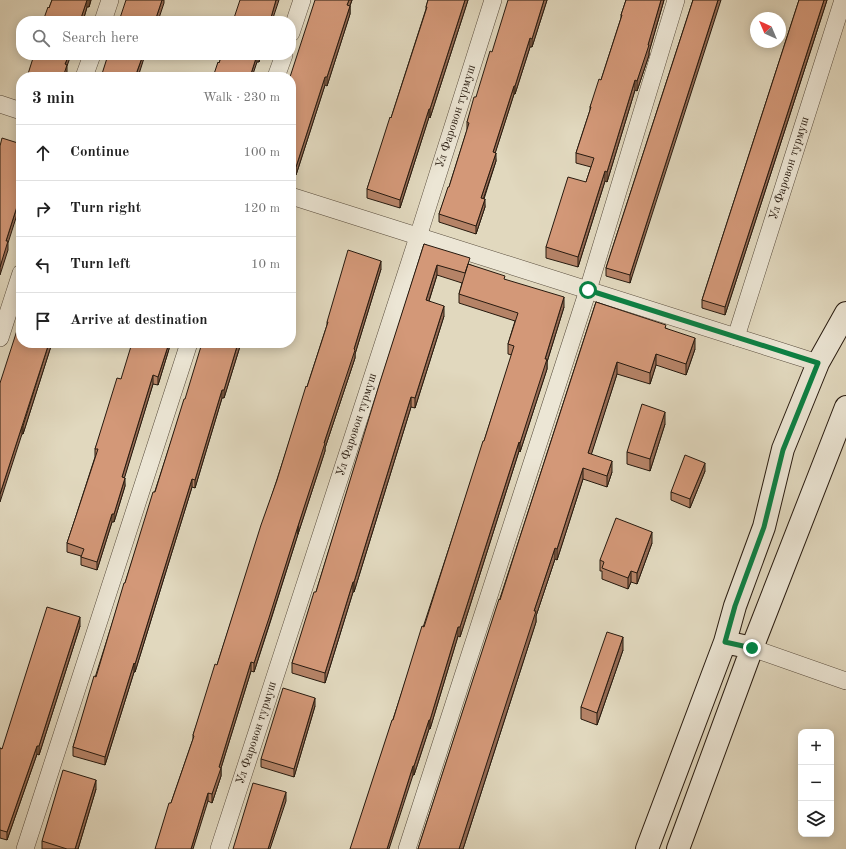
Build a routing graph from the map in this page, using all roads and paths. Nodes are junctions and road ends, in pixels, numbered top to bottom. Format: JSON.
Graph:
{"nodes":[{"id":1,"x":110,"y":0,"type":"edge"},
{"id":2,"x":302,"y":0,"type":"edge"},
{"id":3,"x":493,"y":0,"type":"edge"},
{"id":4,"x":676,"y":0,"type":"edge"},
{"id":5,"x":843,"y":0,"type":"edge"},
{"id":6,"x":105,"y":16,"type":"edge"},
{"id":7,"x":296,"y":18,"type":"edge"},
{"id":8,"x":90,"y":60,"type":"edge"},
{"id":9,"x":282,"y":60,"type":"edge"},
{"id":10,"x":86,"y":72,"type":"edge"},
{"id":11,"x":278,"y":72,"type":"edge"},
{"id":12,"x":0,"y":104,"type":"edge"},
{"id":13,"x":16,"y":109,"type":"edge"},
{"id":14,"x":296,"y":198,"type":"edge"},
{"id":15,"x":418,"y":237,"type":"junction"},
{"id":16,"x":16,"y":288,"type":"edge"},
{"id":17,"x":588,"y":290,"type":"junction"},
{"id":18,"x":846,"y":313,"type":"edge"},
{"id":19,"x":736,"y":337,"type":"junction"},
{"id":20,"x":0,"y":338,"type":"edge"},
{"id":21,"x":188,"y":348,"type":"edge"},
{"id":22,"x":818,"y":363,"type":"junction"},
{"id":23,"x":846,"y":407,"type":"edge"},
{"id":24,"x":725,"y":642,"type":"junction"},
{"id":25,"x":752,"y":648,"type":"junction"},
{"id":26,"x":846,"y":681,"type":"edge"},
{"id":27,"x":25,"y":849,"type":"edge"},
{"id":28,"x":218,"y":849,"type":"edge"},
{"id":29,"x":407,"y":849,"type":"edge"},
{"id":30,"x":647,"y":849,"type":"edge"},
{"id":31,"x":678,"y":849,"type":"edge"}],
"edges":[{"from":1,"to":6,"type":"street"},
{"from":2,"to":7,"type":"street"},
{"from":3,"to":15,"type":"street","name":"Ул Фаровон турмуш"},
{"from":4,"to":17,"type":"street"},
{"from":5,"to":19,"type":"street","name":"Ул Фаровон турмуш"},
{"from":8,"to":10,"type":"street"},
{"from":9,"to":11,"type":"street"},
{"from":12,"to":13,"type":"street"},
{"from":14,"to":15,"type":"street"},
{"from":15,"to":17,"type":"street"},
{"from":15,"to":28,"type":"street","name":"Ул Фаровон турмуш"},
{"from":16,"to":20,"type":"street"},
{"from":17,"to":19,"type":"street"},
{"from":17,"to":29,"type":"street"},
{"from":18,"to":22,"type":"street"},
{"from":19,"to":22,"type":"street"},
{"from":21,"to":27,"type":"street"},
{"from":22,"to":24,"type":"street"},
{"from":23,"to":25,"type":"street"},
{"from":24,"to":25,"type":"street"},
{"from":24,"to":30,"type":"street"},
{"from":25,"to":26,"type":"street"},
{"from":25,"to":31,"type":"street"}]}
